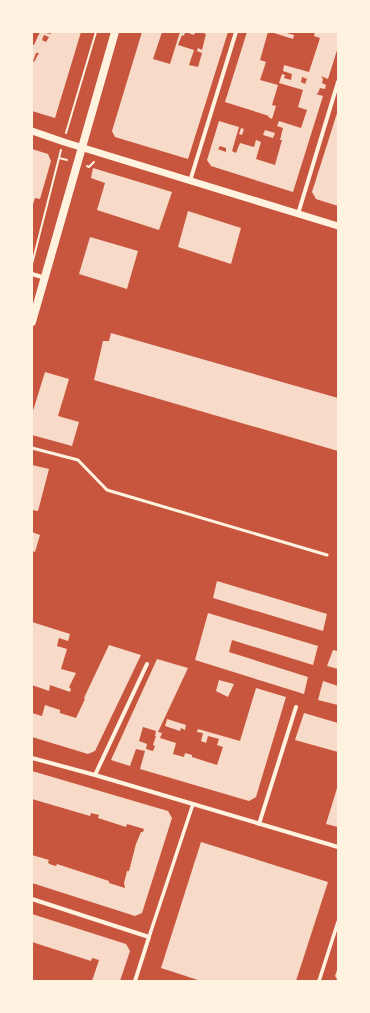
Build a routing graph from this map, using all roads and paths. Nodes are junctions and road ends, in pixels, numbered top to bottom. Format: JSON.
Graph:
{"nodes":[{"id":1,"x":115,"y":32,"type":"edge"},
{"id":2,"x":236,"y":32,"type":"edge"},
{"id":3,"x":338,"y":82,"type":"edge"},
{"id":4,"x":32,"y":131,"type":"edge"},
{"id":5,"x":82,"y":147,"type":"junction"},
{"id":6,"x":190,"y":181,"type":"junction"},
{"id":7,"x":298,"y":214,"type":"junction"},
{"id":8,"x":338,"y":226,"type":"edge"},
{"id":9,"x":32,"y":274,"type":"edge"},
{"id":10,"x":45,"y":278,"type":"junction"},
{"id":11,"x":32,"y":322,"type":"edge"},
{"id":12,"x":32,"y":448,"type":"edge"},
{"id":13,"x":327,"y":556,"type":"dead end"},
{"id":14,"x":147,"y":664,"type":"dead end"},
{"id":15,"x":296,"y":707,"type":"dead end"},
{"id":16,"x":32,"y":758,"type":"edge"},
{"id":17,"x":95,"y":775,"type":"junction"},
{"id":18,"x":193,"y":804,"type":"junction"},
{"id":19,"x":260,"y":824,"type":"junction"},
{"id":20,"x":338,"y":847,"type":"edge"},
{"id":21,"x":32,"y":899,"type":"edge"},
{"id":22,"x":338,"y":922,"type":"edge"},
{"id":23,"x":149,"y":937,"type":"junction"},
{"id":24,"x":135,"y":981,"type":"edge"},
{"id":25,"x":319,"y":981,"type":"edge"}],
"edges":[{"from":1,"to":5,"type":"main road"},
{"from":2,"to":6,"type":"street"},
{"from":3,"to":7,"type":"street"},
{"from":4,"to":5,"type":"street"},
{"from":5,"to":6,"type":"street"},
{"from":5,"to":10,"type":"main road"},
{"from":6,"to":7,"type":"street"},
{"from":7,"to":8,"type":"street"},
{"from":9,"to":10,"type":"street"},
{"from":10,"to":11,"type":"main road"},
{"from":12,"to":13,"type":"lane"},
{"from":14,"to":17,"type":"street"},
{"from":15,"to":19,"type":"street"},
{"from":16,"to":17,"type":"street"},
{"from":17,"to":18,"type":"street"},
{"from":18,"to":19,"type":"street"},
{"from":18,"to":23,"type":"street"},
{"from":19,"to":20,"type":"street"},
{"from":21,"to":23,"type":"street"},
{"from":22,"to":25,"type":"street"},
{"from":23,"to":24,"type":"street"}]}
